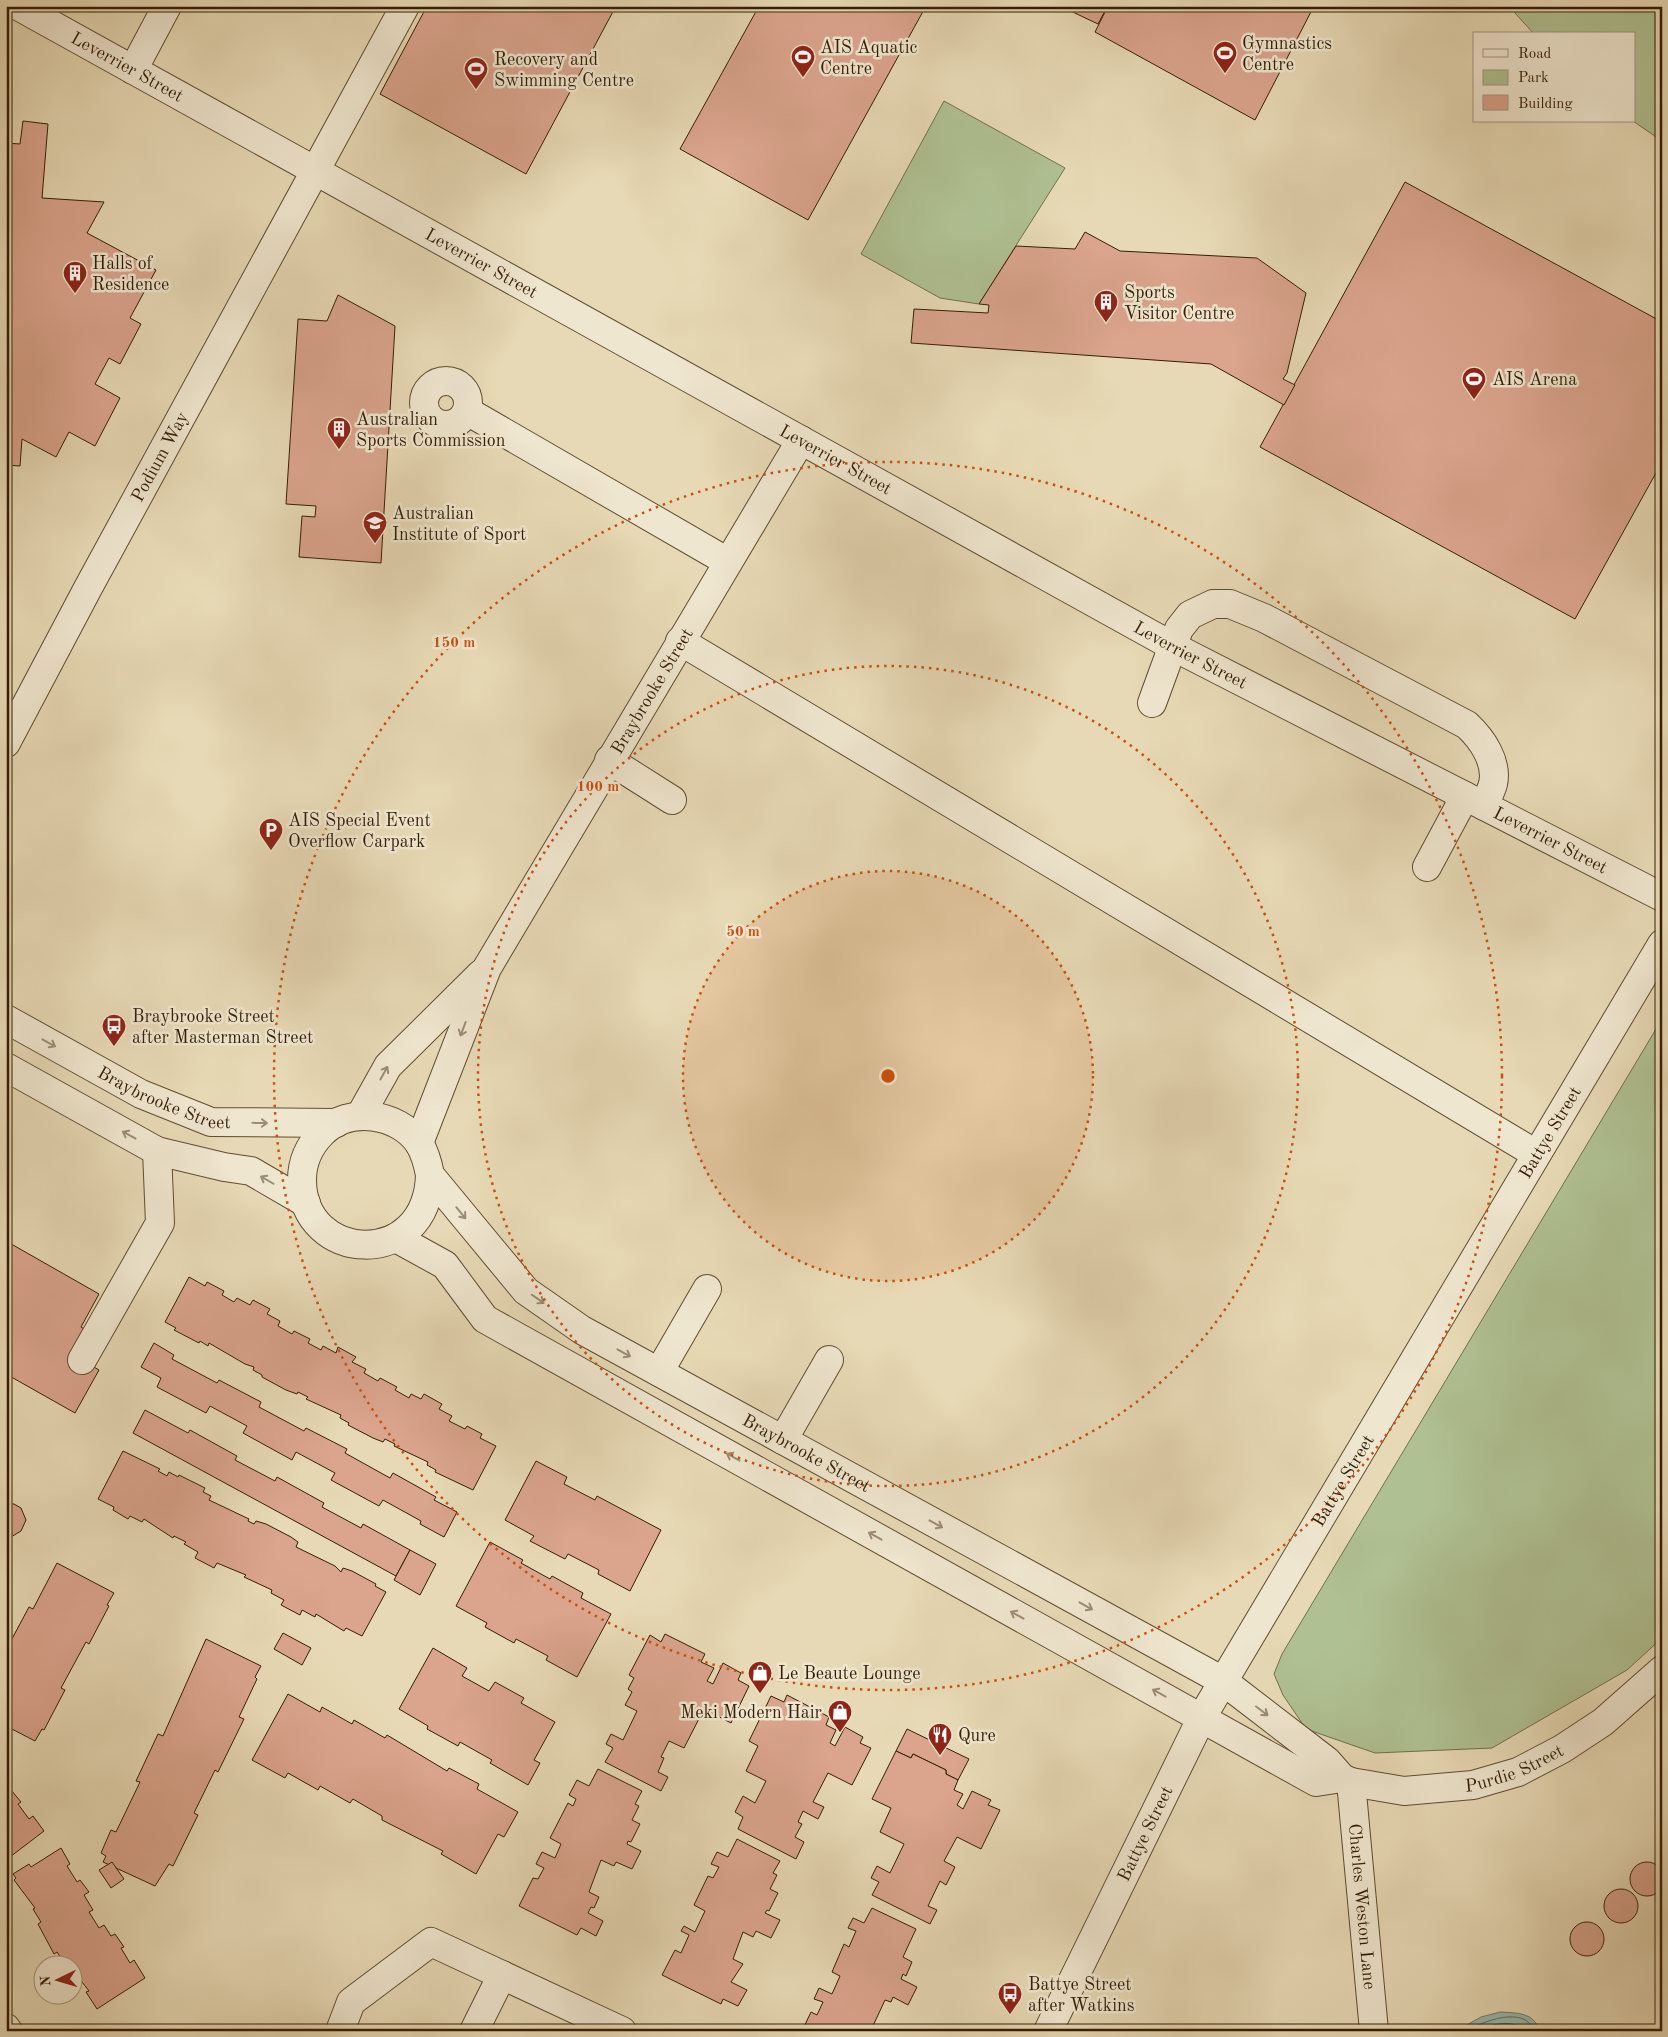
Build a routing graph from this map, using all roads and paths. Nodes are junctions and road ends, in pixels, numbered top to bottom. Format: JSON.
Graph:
{"nodes":[{"id":1,"x":18,"y":6,"type":"edge"},
{"id":2,"x":167,"y":6,"type":"edge"},
{"id":3,"x":405,"y":6,"type":"edge"},
{"id":4,"x":133,"y":70,"type":"junction"},
{"id":5,"x":315,"y":171,"type":"junction"},
{"id":6,"x":467,"y":411,"type":"dead end"},
{"id":7,"x":801,"y":440,"type":"junction"},
{"id":8,"x":728,"y":562,"type":"junction"},
{"id":9,"x":680,"y":641,"type":"junction"},
{"id":10,"x":1174,"y":647,"type":"junction"},
{"id":11,"x":1152,"y":703,"type":"dead end"},
{"id":12,"x":6,"y":743,"type":"edge"},
{"id":13,"x":609,"y":760,"type":"junction"},
{"id":14,"x":672,"y":800,"type":"dead end"},
{"id":15,"x":1474,"y":801,"type":"junction"},
{"id":16,"x":1428,"y":867,"type":"dead end"},
{"id":17,"x":1662,"y":897,"type":"edge"},
{"id":18,"x":1662,"y":944,"type":"edge"},
{"id":19,"x":487,"y":968,"type":"junction"},
{"id":20,"x":6,"y":1019,"type":"edge"},
{"id":21,"x":6,"y":1067,"type":"edge"},
{"id":22,"x":348,"y":1120,"type":"junction"},
{"id":23,"x":419,"y":1143,"type":"junction"},
{"id":24,"x":157,"y":1151,"type":"junction"},
{"id":25,"x":1536,"y":1154,"type":"junction"},
{"id":26,"x":430,"y":1175,"type":"junction"},
{"id":27,"x":306,"y":1203,"type":"junction"},
{"id":28,"x":396,"y":1238,"type":"junction"},
{"id":29,"x":707,"y":1289,"type":"dead end"},
{"id":30,"x":582,"y":1330,"type":"junction"},
{"id":31,"x":82,"y":1360,"type":"dead end"},
{"id":32,"x":829,"y":1360,"type":"dead end"},
{"id":33,"x":561,"y":1362,"type":"junction"},
{"id":34,"x":659,"y":1372,"type":"junction"},
{"id":35,"x":783,"y":1440,"type":"junction"},
{"id":36,"x":1662,"y":1670,"type":"edge"},
{"id":37,"x":1223,"y":1681,"type":"junction"},
{"id":38,"x":1202,"y":1717,"type":"junction"},
{"id":39,"x":1346,"y":1780,"type":"junction"},
{"id":40,"x":502,"y":1975,"type":"junction"},
{"id":41,"x":340,"y":2031,"type":"edge"},
{"id":42,"x":474,"y":2031,"type":"edge"},
{"id":43,"x":622,"y":2031,"type":"edge"},
{"id":44,"x":1048,"y":2031,"type":"edge"},
{"id":45,"x":1374,"y":2031,"type":"edge"}],
"edges":[{"from":1,"to":4,"type":"street","name":"Leverrier Street"},
{"from":2,"to":4,"type":"street"},
{"from":3,"to":5,"type":"street","name":"Podium Way"},
{"from":4,"to":5,"type":"street","name":"Leverrier Street"},
{"from":5,"to":7,"type":"street","name":"Leverrier Street"},
{"from":5,"to":12,"type":"street","name":"Podium Way"},
{"from":6,"to":8,"type":"street"},
{"from":7,"to":8,"type":"street","name":"Braybrooke Street"},
{"from":7,"to":10,"type":"street","name":"Leverrier Street"},
{"from":8,"to":9,"type":"street","name":"Braybrooke Street"},
{"from":9,"to":13,"type":"street","name":"Braybrooke Street"},
{"from":9,"to":25,"type":"street"},
{"from":10,"to":11,"type":"street"},
{"from":10,"to":15,"type":"street","name":"Leverrier Street"},
{"from":10,"to":15,"type":"street"},
{"from":13,"to":14,"type":"street"},
{"from":13,"to":19,"type":"street","name":"Braybrooke Street"},
{"from":15,"to":16,"type":"street"},
{"from":15,"to":17,"type":"street","name":"Leverrier Street"},
{"from":18,"to":25,"type":"street","name":"Battye Street"},
{"from":22,"to":19,"type":"street","name":"Braybrooke Street","one_way":true},
{"from":19,"to":23,"type":"street","name":"Braybrooke Street","one_way":true},
{"from":20,"to":22,"type":"street","name":"Braybrooke Street","one_way":true},
{"from":24,"to":21,"type":"street","one_way":true},
{"from":22,"to":23,"type":"street"},
{"from":22,"to":27,"type":"street"},
{"from":23,"to":26,"type":"street"},
{"from":27,"to":24,"type":"street","one_way":true},
{"from":24,"to":31,"type":"street"},
{"from":25,"to":37,"type":"street","name":"Battye Street"},
{"from":26,"to":28,"type":"street"},
{"from":26,"to":30,"type":"street","name":"Braybrooke Street","one_way":true},
{"from":27,"to":28,"type":"street"},
{"from":28,"to":33,"type":"street"},
{"from":29,"to":34,"type":"street"},
{"from":30,"to":33,"type":"street"},
{"from":30,"to":34,"type":"street","name":"Braybrooke Street","one_way":true},
{"from":32,"to":35,"type":"street"},
{"from":38,"to":33,"type":"street","one_way":true},
{"from":34,"to":35,"type":"street","name":"Braybrooke Street"},
{"from":35,"to":37,"type":"street","name":"Braybrooke Street","one_way":true},
{"from":36,"to":39,"type":"street","name":"Purdie Street"},
{"from":37,"to":38,"type":"street","name":"Battye Street"},
{"from":37,"to":39,"type":"street","one_way":true},
{"from":38,"to":39,"type":"street","name":"Purdie Street"},
{"from":38,"to":44,"type":"street","name":"Battye Street"},
{"from":39,"to":45,"type":"street","name":"Charles Weston Lane"},
{"from":40,"to":41,"type":"street"},
{"from":40,"to":42,"type":"street"},
{"from":40,"to":43,"type":"street"}]}
